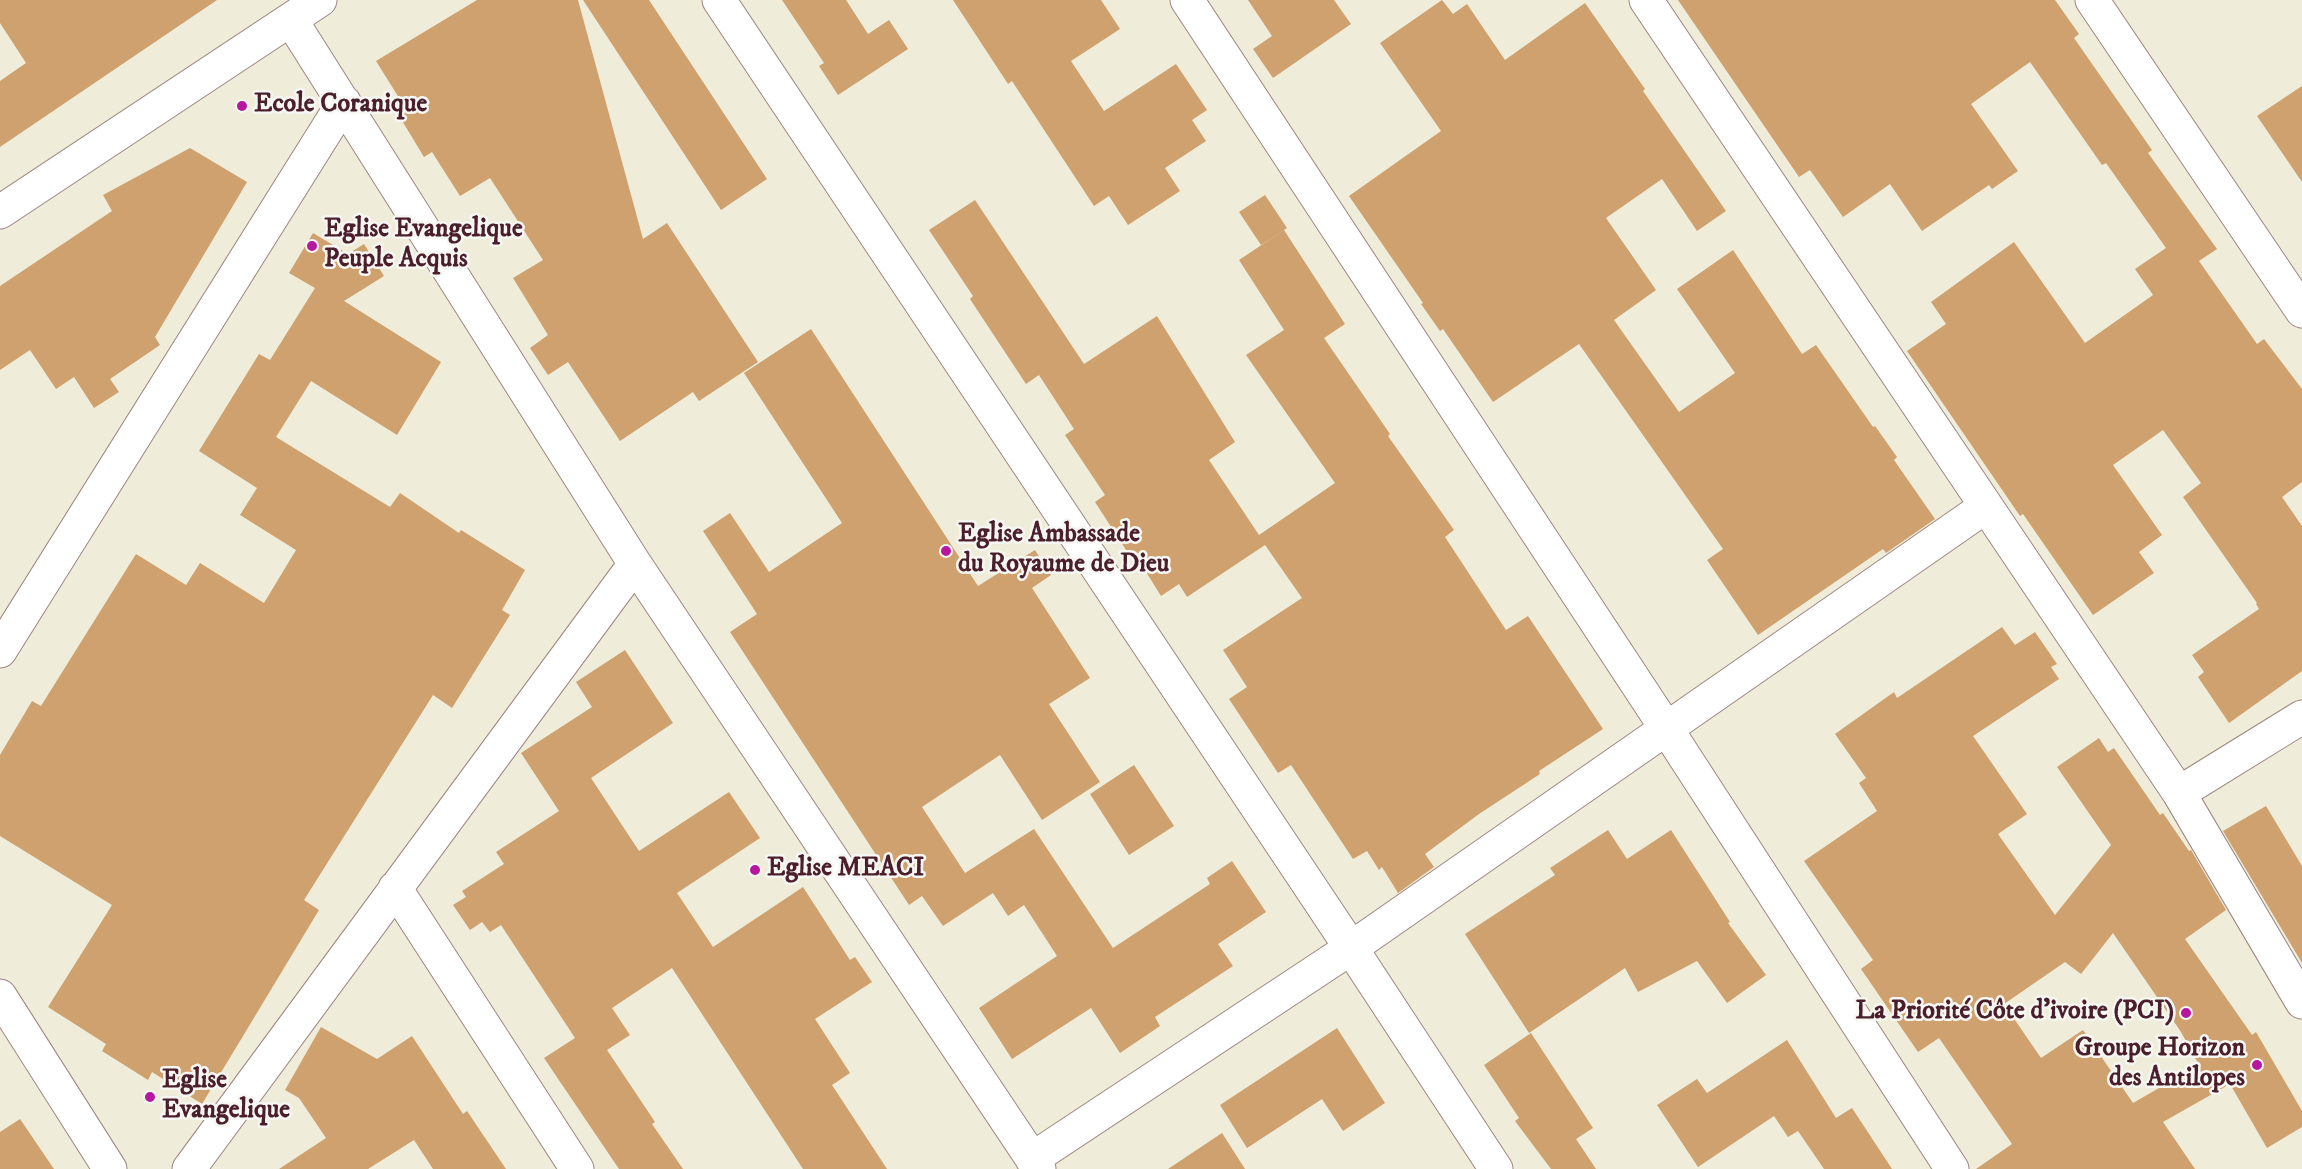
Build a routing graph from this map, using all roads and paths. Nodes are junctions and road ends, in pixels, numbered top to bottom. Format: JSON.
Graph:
{"nodes":[{"id":1,"x":320,"y":0,"type":"edge"},
{"id":2,"x":719,"y":0,"type":"edge"},
{"id":3,"x":1187,"y":0,"type":"edge"},
{"id":4,"x":1646,"y":0,"type":"edge"},
{"id":5,"x":2092,"y":0,"type":"edge"},
{"id":6,"x":291,"y":20,"type":"junction"},
{"id":7,"x":344,"y":102,"type":"junction"},
{"id":8,"x":0,"y":211,"type":"edge"},
{"id":9,"x":2302,"y":311,"type":"edge"},
{"id":10,"x":1985,"y":507,"type":"junction"},
{"id":11,"x":635,"y":564,"type":"junction"},
{"id":12,"x":0,"y":651,"type":"edge"},
{"id":13,"x":2302,"y":717,"type":"edge"},
{"id":14,"x":1666,"y":728,"type":"junction"},
{"id":15,"x":2179,"y":793,"type":"junction"},
{"id":16,"x":395,"y":888,"type":"junction"},
{"id":17,"x":1351,"y":948,"type":"junction"},
{"id":18,"x":0,"y":996,"type":"edge"},
{"id":19,"x":2302,"y":1002,"type":"edge"},
{"id":20,"x":1036,"y":1164,"type":"edge"},
{"id":21,"x":110,"y":1169,"type":"edge"},
{"id":22,"x":189,"y":1169,"type":"edge"},
{"id":23,"x":577,"y":1169,"type":"edge"},
{"id":24,"x":1496,"y":1169,"type":"edge"},
{"id":25,"x":1952,"y":1169,"type":"edge"}],
"edges":[{"from":1,"to":6,"type":"street"},
{"from":2,"to":17,"type":"street"},
{"from":3,"to":14,"type":"street"},
{"from":4,"to":10,"type":"street"},
{"from":5,"to":9,"type":"street"},
{"from":6,"to":7,"type":"street"},
{"from":6,"to":8,"type":"street"},
{"from":7,"to":11,"type":"street"},
{"from":7,"to":12,"type":"street"},
{"from":10,"to":14,"type":"street"},
{"from":10,"to":15,"type":"street"},
{"from":11,"to":16,"type":"street"},
{"from":11,"to":20,"type":"street"},
{"from":13,"to":15,"type":"street"},
{"from":14,"to":17,"type":"street"},
{"from":14,"to":25,"type":"street"},
{"from":15,"to":19,"type":"street"},
{"from":16,"to":22,"type":"street"},
{"from":16,"to":23,"type":"street"},
{"from":17,"to":20,"type":"street"},
{"from":17,"to":24,"type":"street"},
{"from":18,"to":21,"type":"street"}]}
